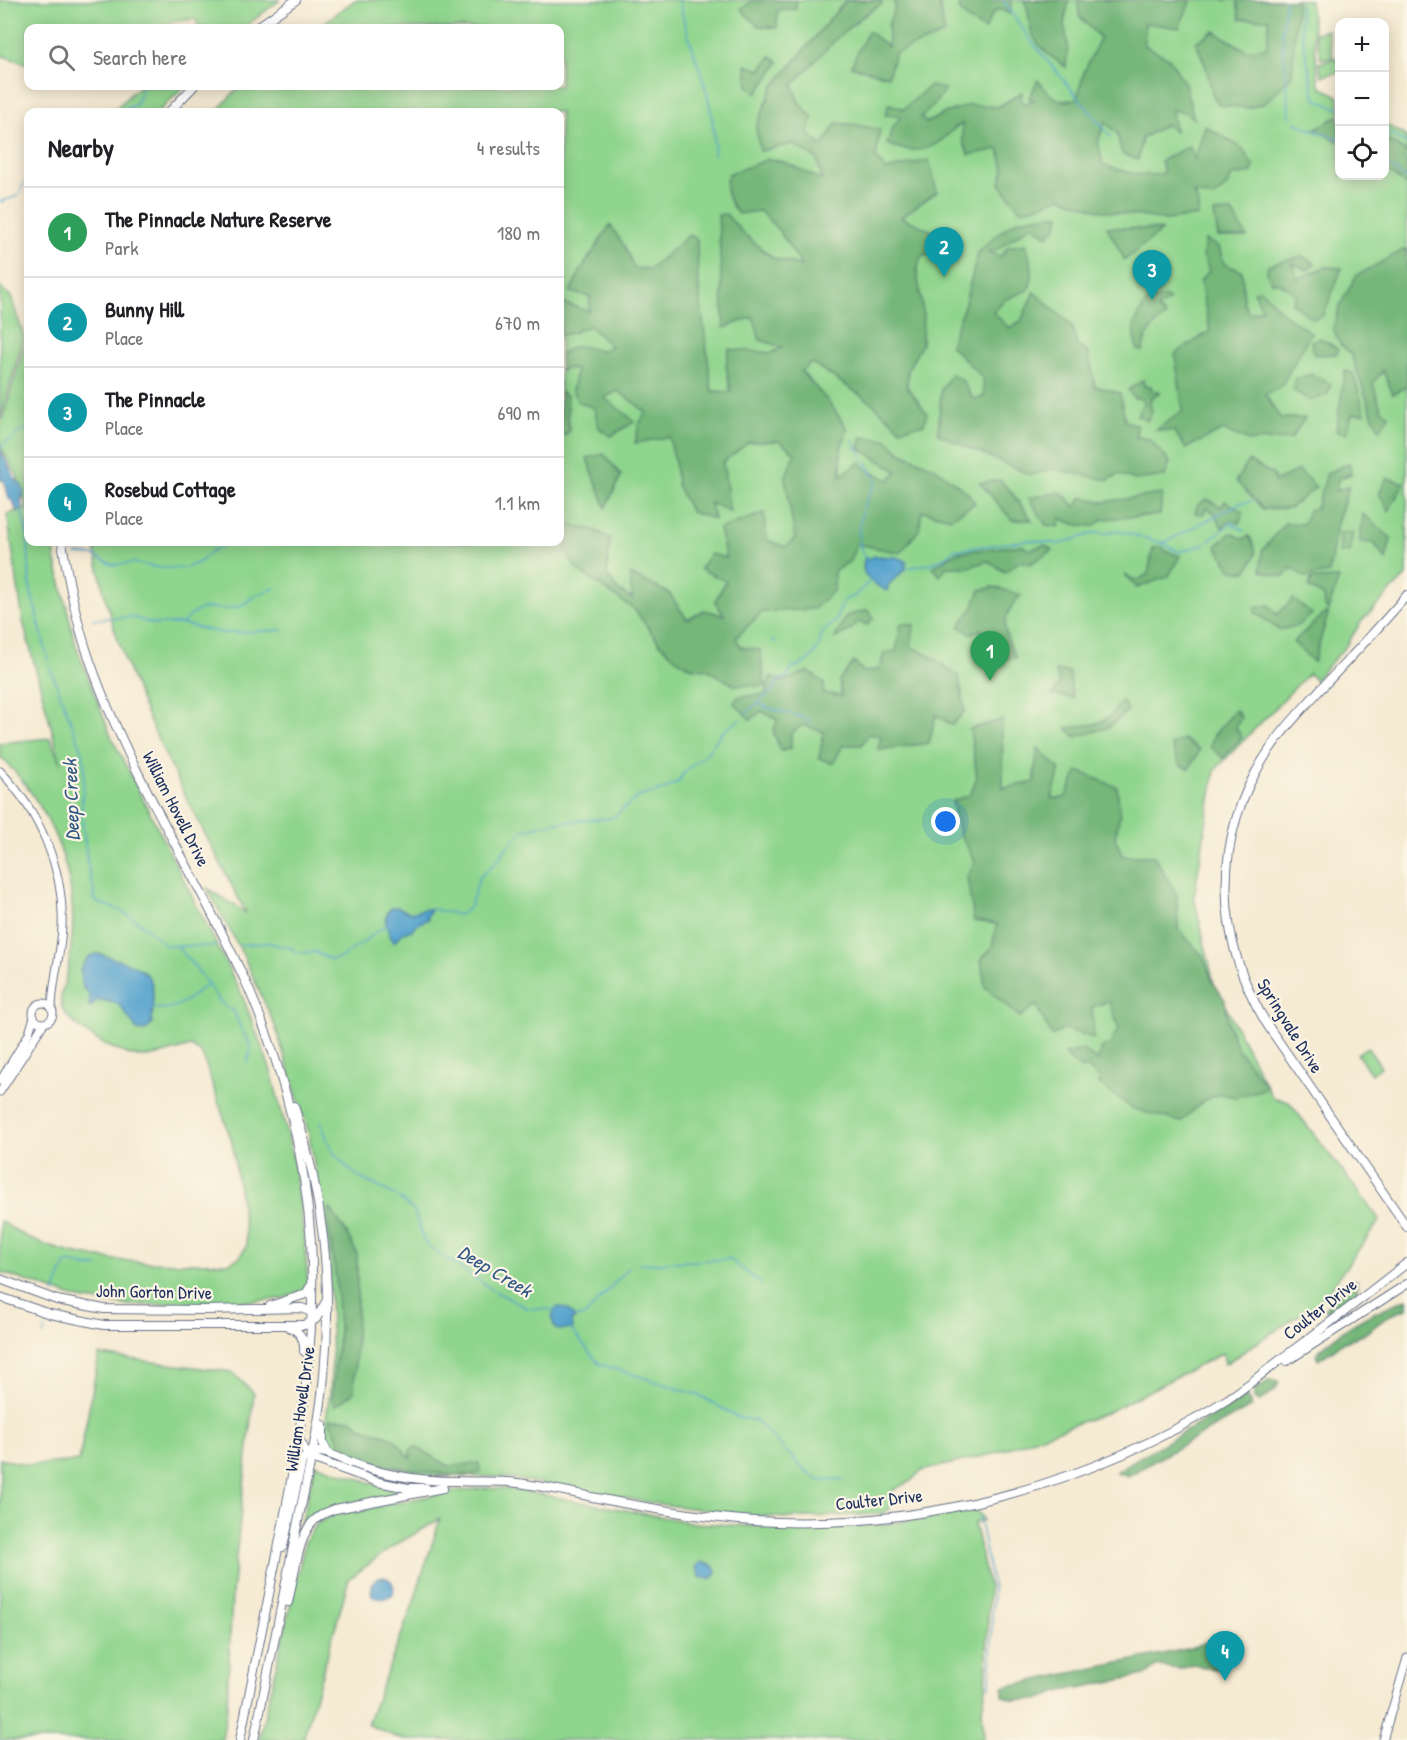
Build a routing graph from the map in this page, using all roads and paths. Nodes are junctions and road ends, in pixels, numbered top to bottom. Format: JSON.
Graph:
{"nodes":[{"id":1,"x":296,"y":0,"type":"edge"},
{"id":2,"x":262,"y":24,"type":"edge"},
{"id":3,"x":190,"y":90,"type":"edge"},
{"id":4,"x":173,"y":108,"type":"edge"},
{"id":5,"x":64,"y":546,"type":"edge"},
{"id":6,"x":1407,"y":595,"type":"edge"},
{"id":7,"x":1,"y":772,"type":"edge"},
{"id":8,"x":52,"y":989,"type":"junction"},
{"id":9,"x":40,"y":1004,"type":"junction"},
{"id":10,"x":52,"y":1010,"type":"junction"},
{"id":11,"x":34,"y":1017,"type":"junction"},
{"id":12,"x":44,"y":1023,"type":"junction"},
{"id":13,"x":0,"y":1081,"type":"edge"},
{"id":14,"x":284,"y":1084,"type":"junction"},
{"id":15,"x":0,"y":1092,"type":"edge"},
{"id":16,"x":1405,"y":1223,"type":"edge"},
{"id":17,"x":1407,"y":1263,"type":"edge"},
{"id":18,"x":0,"y":1279,"type":"edge"},
{"id":19,"x":312,"y":1281,"type":"junction"},
{"id":20,"x":1407,"y":1284,"type":"edge"},
{"id":21,"x":0,"y":1297,"type":"edge"},
{"id":22,"x":327,"y":1300,"type":"junction"},
{"id":23,"x":264,"y":1309,"type":"junction"},
{"id":24,"x":313,"y":1317,"type":"junction"},
{"id":25,"x":285,"y":1325,"type":"junction"},
{"id":26,"x":327,"y":1331,"type":"junction"},
{"id":27,"x":324,"y":1377,"type":"junction"},
{"id":28,"x":1254,"y":1382,"type":"junction"},
{"id":29,"x":305,"y":1388,"type":"junction"},
{"id":30,"x":299,"y":1439,"type":"junction"},
{"id":31,"x":310,"y":1454,"type":"junction"},
{"id":32,"x":328,"y":1454,"type":"junction"},
{"id":33,"x":483,"y":1482,"type":"junction"},
{"id":34,"x":443,"y":1488,"type":"junction"},
{"id":35,"x":272,"y":1581,"type":"junction"},
{"id":36,"x":1407,"y":1658,"type":"edge"},
{"id":37,"x":240,"y":1740,"type":"edge"},
{"id":38,"x":254,"y":1740,"type":"edge"},
{"id":39,"x":1383,"y":1740,"type":"edge"}],
"edges":[{"from":1,"to":2,"type":"main road"},
{"from":3,"to":4,"type":"main road"},
{"from":5,"to":14,"type":"main road","name":"William Hovell Drive"},
{"from":6,"to":16,"type":"main road","name":"Springvale Drive"},
{"from":7,"to":8,"type":"street"},
{"from":8,"to":9,"type":"street"},
{"from":8,"to":10,"type":"street"},
{"from":9,"to":10,"type":"street"},
{"from":9,"to":11,"type":"street"},
{"from":10,"to":12,"type":"street"},
{"from":11,"to":12,"type":"street"},
{"from":11,"to":13,"type":"street"},
{"from":12,"to":15,"type":"street"},
{"from":14,"to":19,"type":"main road","name":"William Hovell Drive"},
{"from":14,"to":22,"type":"main road","name":"William Hovell Drive"},
{"from":17,"to":28,"type":"main road","name":"Coulter Drive"},
{"from":18,"to":23,"type":"main road","name":"John Gorton Drive"},
{"from":19,"to":23,"type":"main road"},
{"from":19,"to":24,"type":"main road","name":"William Hovell Drive"},
{"from":20,"to":28,"type":"main road","name":"Coulter Drive"},
{"from":21,"to":25,"type":"main road","name":"John Gorton Drive"},
{"from":22,"to":24,"type":"main road"},
{"from":22,"to":26,"type":"main road","name":"William Hovell Drive"},
{"from":23,"to":24,"type":"main road","name":"John Gorton Drive"},
{"from":24,"to":25,"type":"main road","name":"John Gorton Drive"},
{"from":24,"to":26,"type":"main road"},
{"from":24,"to":29,"type":"main road","name":"William Hovell Drive"},
{"from":25,"to":29,"type":"main road"},
{"from":26,"to":27,"type":"main road","name":"William Hovell Drive"},
{"from":27,"to":31,"type":"main road","name":"William Hovell Drive"},
{"from":27,"to":32,"type":"main road"},
{"from":28,"to":33,"type":"main road","name":"Coulter Drive"},
{"from":29,"to":30,"type":"main road","name":"William Hovell Drive"},
{"from":30,"to":31,"type":"main road"},
{"from":30,"to":35,"type":"main road","name":"William Hovell Drive"},
{"from":31,"to":32,"type":"main road","name":"Coulter Drive"},
{"from":31,"to":34,"type":"main road","name":"Coulter Drive"},
{"from":31,"to":35,"type":"main road"},
{"from":31,"to":38,"type":"main road","name":"William Hovell Drive"},
{"from":32,"to":33,"type":"main road","name":"Coulter Drive"},
{"from":33,"to":34,"type":"main road","name":"Coulter Drive"},
{"from":34,"to":38,"type":"main road"},
{"from":35,"to":37,"type":"main road","name":"William Hovell Drive"},
{"from":36,"to":39,"type":"street"}]}
